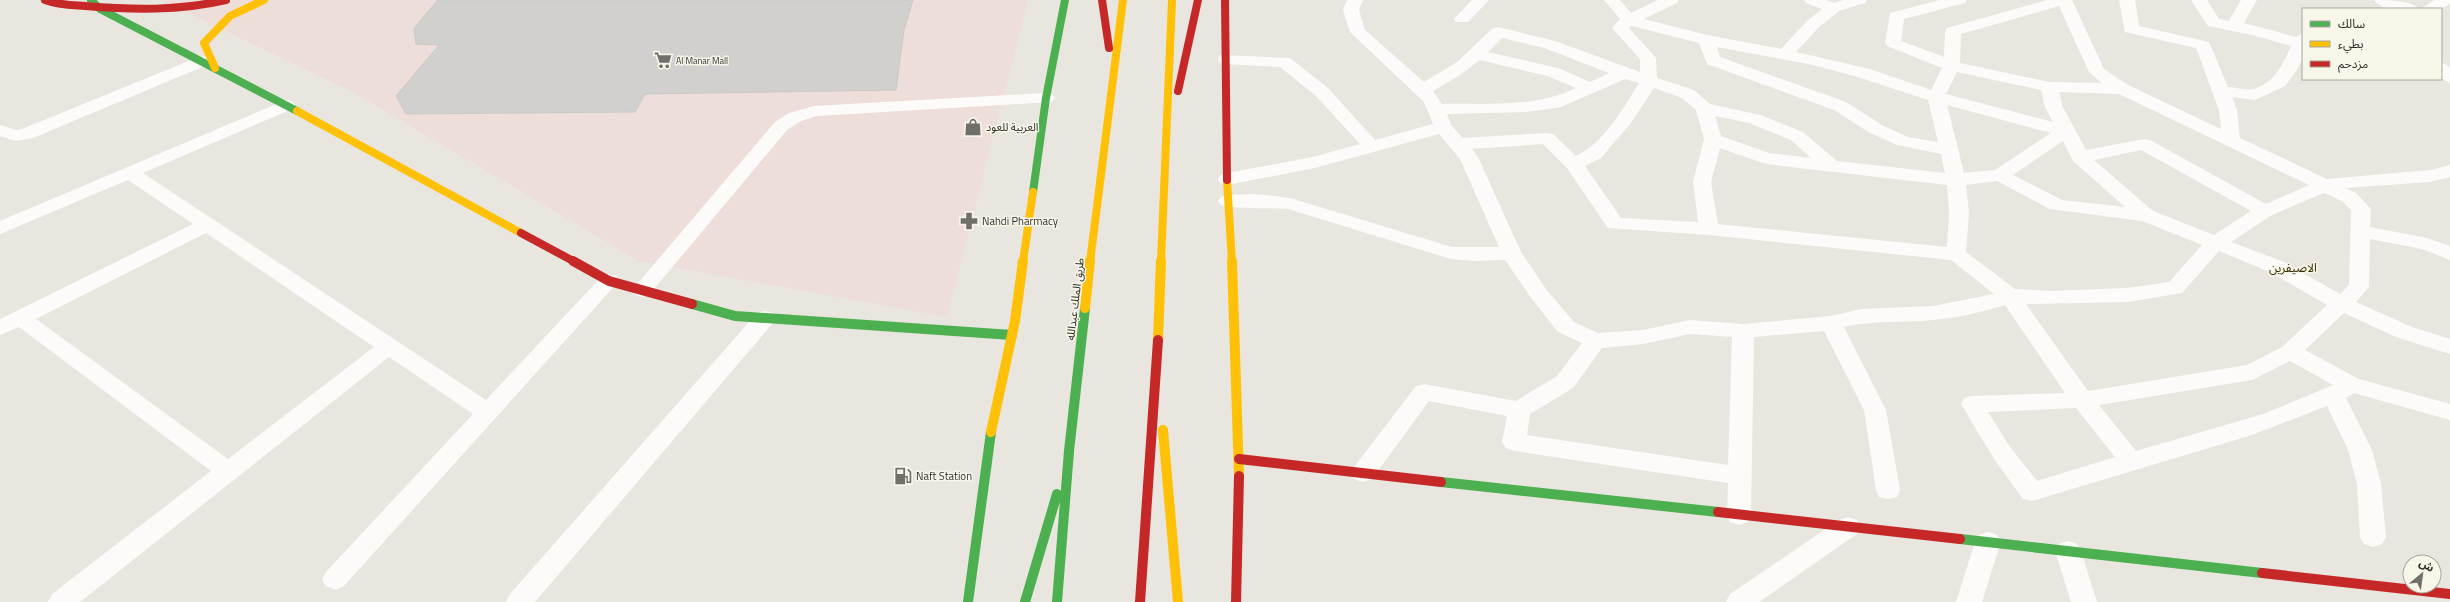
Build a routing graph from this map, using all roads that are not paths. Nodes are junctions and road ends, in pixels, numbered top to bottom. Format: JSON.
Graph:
{"nodes":[{"id":1,"x":45,"y":0,"type":"edge"},
{"id":2,"x":91,"y":0,"type":"edge"},
{"id":3,"x":226,"y":0,"type":"edge"},
{"id":4,"x":264,"y":0,"type":"edge"},
{"id":5,"x":1065,"y":0,"type":"edge"},
{"id":6,"x":1102,"y":0,"type":"edge"},
{"id":7,"x":1123,"y":0,"type":"edge"},
{"id":8,"x":1172,"y":0,"type":"edge"},
{"id":9,"x":1198,"y":0,"type":"edge"},
{"id":10,"x":1225,"y":0,"type":"edge"},
{"id":11,"x":1355,"y":0,"type":"edge"},
{"id":12,"x":1481,"y":0,"type":"edge"},
{"id":13,"x":1612,"y":0,"type":"edge"},
{"id":14,"x":1671,"y":0,"type":"edge"},
{"id":15,"x":1812,"y":0,"type":"edge"},
{"id":16,"x":1859,"y":0,"type":"edge"},
{"id":17,"x":1959,"y":0,"type":"edge"},
{"id":18,"x":2062,"y":0,"type":"edge"},
{"id":19,"x":2127,"y":0,"type":"edge"},
{"id":20,"x":2199,"y":0,"type":"edge"},
{"id":21,"x":2249,"y":0,"type":"edge"},
{"id":22,"x":2382,"y":0,"type":"edge"},
{"id":23,"x":2436,"y":5,"type":"edge"},
{"id":24,"x":1833,"y":8,"type":"junction"},
{"id":25,"x":2408,"y":8,"type":"edge"},
{"id":26,"x":100,"y":9,"type":"junction"},
{"id":27,"x":2450,"y":11,"type":"edge"},
{"id":28,"x":1462,"y":19,"type":"dead end"},
{"id":29,"x":1629,"y":20,"type":"junction"},
{"id":30,"x":2234,"y":26,"type":"junction"},
{"id":31,"x":1706,"y":40,"type":"junction"},
{"id":32,"x":2301,"y":41,"type":"edge"},
{"id":33,"x":1478,"y":55,"type":"junction"},
{"id":34,"x":1784,"y":55,"type":"junction"},
{"id":35,"x":1226,"y":59,"type":"junction"},
{"id":36,"x":208,"y":65,"type":"junction"},
{"id":37,"x":1952,"y":66,"type":"junction"},
{"id":38,"x":2442,"y":68,"type":"edge"},
{"id":39,"x":1623,"y":73,"type":"junction"},
{"id":40,"x":1112,"y":76,"type":"junction"},
{"id":41,"x":2450,"y":78,"type":"edge"},
{"id":42,"x":1649,"y":82,"type":"junction"},
{"id":43,"x":2049,"y":87,"type":"junction"},
{"id":44,"x":1590,"y":88,"type":"junction"},
{"id":45,"x":2122,"y":89,"type":"junction"},
{"id":46,"x":1422,"y":90,"type":"junction"},
{"id":47,"x":2221,"y":91,"type":"junction"},
{"id":48,"x":1936,"y":97,"type":"junction"},
{"id":49,"x":1046,"y":98,"type":"junction"},
{"id":50,"x":286,"y":105,"type":"junction"},
{"id":51,"x":1704,"y":108,"type":"junction"},
{"id":52,"x":1436,"y":109,"type":"junction"},
{"id":53,"x":1443,"y":127,"type":"junction"},
{"id":54,"x":0,"y":130,"type":"edge"},
{"id":55,"x":2066,"y":131,"type":"junction"},
{"id":56,"x":1713,"y":139,"type":"junction"},
{"id":57,"x":2231,"y":140,"type":"junction"},
{"id":58,"x":1460,"y":144,"type":"junction"},
{"id":59,"x":1372,"y":148,"type":"junction"},
{"id":60,"x":1948,"y":150,"type":"junction"},
{"id":61,"x":1164,"y":157,"type":"junction"},
{"id":62,"x":2080,"y":157,"type":"junction"},
{"id":63,"x":1574,"y":164,"type":"junction"},
{"id":64,"x":1831,"y":165,"type":"junction"},
{"id":65,"x":2450,"y":171,"type":"edge"},
{"id":66,"x":129,"y":172,"type":"junction"},
{"id":67,"x":2000,"y":175,"type":"junction"},
{"id":68,"x":1227,"y":179,"type":"junction"},
{"id":69,"x":1956,"y":180,"type":"junction"},
{"id":70,"x":2326,"y":185,"type":"junction"},
{"id":71,"x":1228,"y":201,"type":"junction"},
{"id":72,"x":2265,"y":210,"type":"junction"},
{"id":73,"x":2146,"y":215,"type":"junction"},
{"id":74,"x":208,"y":225,"type":"junction"},
{"id":75,"x":0,"y":228,"type":"edge"},
{"id":76,"x":1709,"y":229,"type":"junction"},
{"id":77,"x":2360,"y":231,"type":"junction"},
{"id":78,"x":2214,"y":244,"type":"junction"},
{"id":79,"x":1511,"y":253,"type":"junction"},
{"id":80,"x":1956,"y":254,"type":"junction"},
{"id":81,"x":2450,"y":254,"type":"edge"},
{"id":82,"x":609,"y":281,"type":"junction"},
{"id":83,"x":642,"y":290,"type":"junction"},
{"id":84,"x":2010,"y":296,"type":"junction"},
{"id":85,"x":2342,"y":304,"type":"junction"},
{"id":86,"x":21,"y":318,"type":"junction"},
{"id":87,"x":765,"y":318,"type":"junction"},
{"id":88,"x":1831,"y":323,"type":"junction"},
{"id":89,"x":0,"y":328,"type":"edge"},
{"id":90,"x":1743,"y":331,"type":"junction"},
{"id":91,"x":1012,"y":335,"type":"junction"},
{"id":92,"x":1595,"y":341,"type":"junction"},
{"id":93,"x":389,"y":346,"type":"junction"},
{"id":94,"x":2450,"y":347,"type":"edge"},
{"id":95,"x":2290,"y":352,"type":"junction"},
{"id":96,"x":1157,"y":362,"type":"junction"},
{"id":97,"x":2343,"y":390,"type":"junction"},
{"id":98,"x":2082,"y":400,"type":"junction"},
{"id":99,"x":1519,"y":410,"type":"junction"},
{"id":100,"x":487,"y":412,"type":"junction"},
{"id":101,"x":2450,"y":412,"type":"edge"},
{"id":102,"x":1069,"y":451,"type":"junction"},
{"id":103,"x":1239,"y":459,"type":"junction"},
{"id":104,"x":2131,"y":461,"type":"junction"},
{"id":105,"x":228,"y":471,"type":"junction"},
{"id":106,"x":1363,"y":473,"type":"junction"},
{"id":107,"x":1739,"y":476,"type":"junction"},
{"id":108,"x":1888,"y":490,"type":"dead end"},
{"id":109,"x":1739,"y":515,"type":"junction"},
{"id":110,"x":1848,"y":527,"type":"junction"},
{"id":111,"x":2373,"y":537,"type":"dead end"},
{"id":112,"x":1988,"y":542,"type":"junction"},
{"id":113,"x":2068,"y":551,"type":"junction"},
{"id":114,"x":335,"y":579,"type":"dead end"},
{"id":115,"x":2450,"y":594,"type":"edge"},
{"id":116,"x":61,"y":602,"type":"edge"},
{"id":117,"x":519,"y":602,"type":"edge"},
{"id":118,"x":968,"y":602,"type":"edge"},
{"id":119,"x":1025,"y":602,"type":"edge"},
{"id":120,"x":1057,"y":602,"type":"edge"},
{"id":121,"x":1140,"y":602,"type":"edge"},
{"id":122,"x":1178,"y":602,"type":"edge"},
{"id":123,"x":1236,"y":602,"type":"edge"},
{"id":124,"x":1739,"y":602,"type":"edge"},
{"id":125,"x":1969,"y":602,"type":"edge"},
{"id":126,"x":2084,"y":602,"type":"edge"}],
"edges":[{"from":1,"to":26,"type":"main road"},
{"from":2,"to":26,"type":"main road"},
{"from":3,"to":26,"type":"main road"},
{"from":4,"to":36,"type":"main road"},
{"from":5,"to":49,"type":"main road"},
{"from":6,"to":40,"type":"main road"},
{"from":7,"to":40,"type":"main road","name":"طريق الملك عبدالله"},
{"from":8,"to":61,"type":"main road"},
{"from":9,"to":61,"type":"main road"},
{"from":10,"to":35,"type":"main road"},
{"from":11,"to":46,"type":"street"},
{"from":12,"to":28,"type":"street"},
{"from":13,"to":29,"type":"street"},
{"from":14,"to":29,"type":"street"},
{"from":15,"to":24,"type":"street"},
{"from":16,"to":24,"type":"street"},
{"from":17,"to":37,"type":"street"},
{"from":18,"to":37,"type":"street"},
{"from":18,"to":45,"type":"street"},
{"from":19,"to":47,"type":"street"},
{"from":20,"to":30,"type":"street"},
{"from":21,"to":30,"type":"street"},
{"from":22,"to":25,"type":"street"},
{"from":23,"to":27,"type":"street"},
{"from":24,"to":34,"type":"street"},
{"from":26,"to":36,"type":"main road"},
{"from":29,"to":31,"type":"street"},
{"from":29,"to":42,"type":"street"},
{"from":30,"to":32,"type":"street"},
{"from":31,"to":34,"type":"street"},
{"from":31,"to":60,"type":"street"},
{"from":32,"to":47,"type":"street"},
{"from":33,"to":39,"type":"street"},
{"from":33,"to":44,"type":"street"},
{"from":33,"to":46,"type":"street"},
{"from":34,"to":48,"type":"street"},
{"from":35,"to":59,"type":"street"},
{"from":35,"to":68,"type":"main road"},
{"from":36,"to":50,"type":"main road"},
{"from":36,"to":54,"type":"street"},
{"from":37,"to":43,"type":"street"},
{"from":37,"to":48,"type":"street"},
{"from":38,"to":41,"type":"street"},
{"from":39,"to":42,"type":"street"},
{"from":39,"to":44,"type":"street"},
{"from":40,"to":102,"type":"main road","name":"طريق الملك عبدالله"},
{"from":42,"to":51,"type":"street"},
{"from":42,"to":63,"type":"street"},
{"from":43,"to":45,"type":"street"},
{"from":43,"to":55,"type":"street"},
{"from":44,"to":52,"type":"street"},
{"from":45,"to":57,"type":"street"},
{"from":46,"to":52,"type":"street"},
{"from":47,"to":57,"type":"street"},
{"from":48,"to":55,"type":"street"},
{"from":48,"to":60,"type":"street"},
{"from":49,"to":83,"type":"street"},
{"from":49,"to":91,"type":"main road"},
{"from":50,"to":66,"type":"street"},
{"from":50,"to":82,"type":"main road"},
{"from":51,"to":56,"type":"street"},
{"from":51,"to":64,"type":"street"},
{"from":52,"to":53,"type":"street"},
{"from":53,"to":58,"type":"street"},
{"from":53,"to":59,"type":"street"},
{"from":55,"to":62,"type":"street"},
{"from":55,"to":67,"type":"street"},
{"from":56,"to":64,"type":"street"},
{"from":56,"to":76,"type":"street"},
{"from":57,"to":70,"type":"street"},
{"from":58,"to":63,"type":"street"},
{"from":58,"to":79,"type":"street"},
{"from":59,"to":68,"type":"street"},
{"from":60,"to":69,"type":"street"},
{"from":61,"to":96,"type":"main road"},
{"from":62,"to":72,"type":"street"},
{"from":62,"to":73,"type":"street"},
{"from":63,"to":76,"type":"street"},
{"from":64,"to":69,"type":"street"},
{"from":65,"to":70,"type":"street"},
{"from":66,"to":74,"type":"street"},
{"from":66,"to":75,"type":"street"},
{"from":67,"to":69,"type":"street"},
{"from":67,"to":73,"type":"street"},
{"from":68,"to":71,"type":"main road"},
{"from":69,"to":80,"type":"street"},
{"from":70,"to":72,"type":"street"},
{"from":70,"to":77,"type":"street"},
{"from":71,"to":79,"type":"street"},
{"from":71,"to":103,"type":"main road"},
{"from":72,"to":78,"type":"street"},
{"from":73,"to":78,"type":"street"},
{"from":74,"to":86,"type":"street"},
{"from":74,"to":93,"type":"street"},
{"from":76,"to":80,"type":"street"},
{"from":77,"to":81,"type":"street"},
{"from":77,"to":85,"type":"street"},
{"from":78,"to":84,"type":"street"},
{"from":78,"to":85,"type":"street"},
{"from":79,"to":92,"type":"street"},
{"from":80,"to":84,"type":"street"},
{"from":82,"to":83,"type":"main road"},
{"from":82,"to":100,"type":"street"},
{"from":83,"to":87,"type":"main road"},
{"from":84,"to":88,"type":"street"},
{"from":84,"to":98,"type":"street"},
{"from":85,"to":94,"type":"street"},
{"from":85,"to":95,"type":"street"},
{"from":86,"to":89,"type":"street"},
{"from":86,"to":105,"type":"street"},
{"from":87,"to":91,"type":"main road"},
{"from":87,"to":117,"type":"street"},
{"from":88,"to":90,"type":"street"},
{"from":88,"to":108,"type":"street"},
{"from":90,"to":92,"type":"street"},
{"from":90,"to":107,"type":"street"},
{"from":91,"to":118,"type":"main road"},
{"from":92,"to":99,"type":"street"},
{"from":93,"to":100,"type":"street"},
{"from":93,"to":105,"type":"street"},
{"from":95,"to":97,"type":"street"},
{"from":95,"to":98,"type":"street"},
{"from":96,"to":121,"type":"main road"},
{"from":96,"to":122,"type":"main road"},
{"from":97,"to":101,"type":"street"},
{"from":97,"to":104,"type":"street"},
{"from":97,"to":111,"type":"street"},
{"from":98,"to":104,"type":"street"},
{"from":98,"to":104,"type":"street"},
{"from":99,"to":106,"type":"street"},
{"from":99,"to":107,"type":"street"},
{"from":100,"to":114,"type":"street"},
{"from":102,"to":119,"type":"main road"},
{"from":102,"to":120,"type":"main road","name":"طريق الملك عبدالله"},
{"from":103,"to":106,"type":"main road"},
{"from":103,"to":123,"type":"main road"},
{"from":105,"to":116,"type":"street"},
{"from":106,"to":109,"type":"main road"},
{"from":107,"to":109,"type":"street"},
{"from":109,"to":110,"type":"main road"},
{"from":110,"to":112,"type":"main road"},
{"from":110,"to":124,"type":"street"},
{"from":112,"to":113,"type":"main road"},
{"from":112,"to":125,"type":"street"},
{"from":113,"to":115,"type":"main road"},
{"from":113,"to":126,"type":"street"}]}
